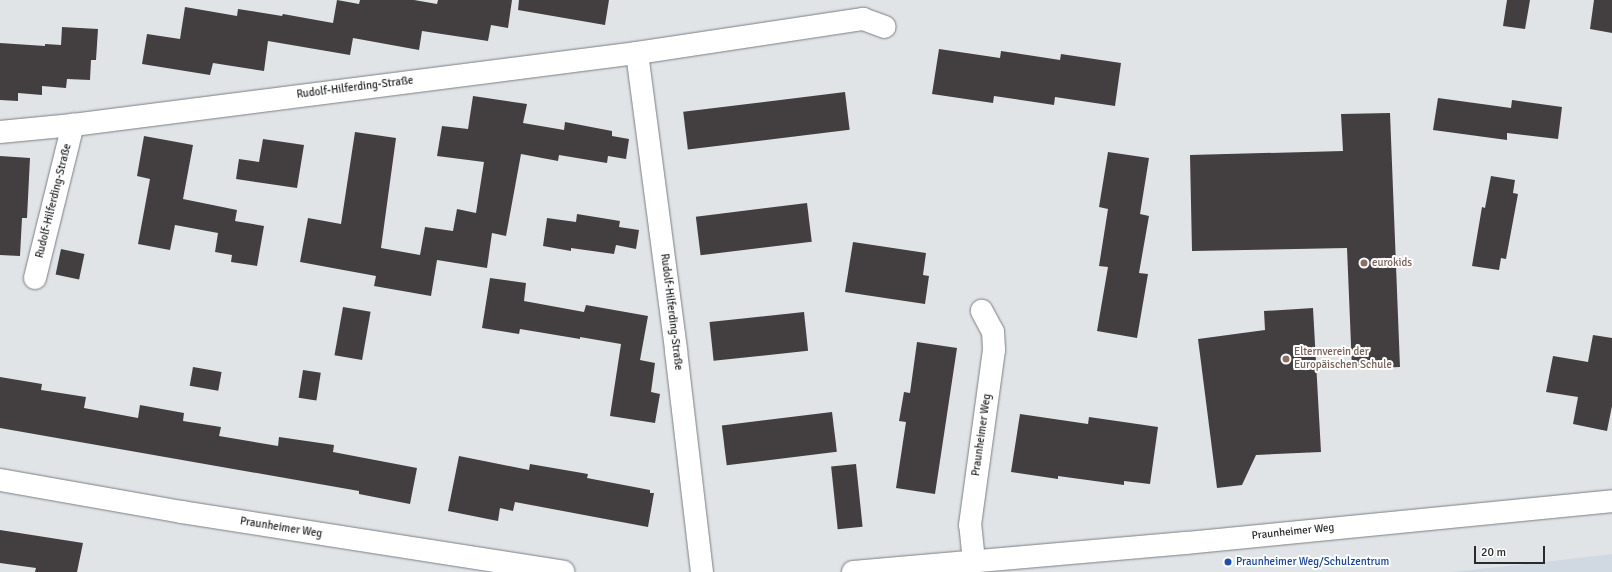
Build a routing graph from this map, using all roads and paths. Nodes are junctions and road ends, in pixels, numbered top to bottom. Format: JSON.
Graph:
{"nodes":[{"id":1,"x":885,"y":27,"type":"dead end"},
{"id":2,"x":637,"y":53,"type":"junction"},
{"id":3,"x":73,"y":125,"type":"junction"},
{"id":4,"x":0,"y":132,"type":"edge"},
{"id":5,"x":35,"y":278,"type":"dead end"},
{"id":6,"x":982,"y":311,"type":"dead end"},
{"id":7,"x":0,"y":480,"type":"edge"},
{"id":8,"x":1612,"y":501,"type":"edge"},
{"id":9,"x":974,"y":561,"type":"junction"},
{"id":10,"x":563,"y":572,"type":"edge"},
{"id":11,"x":702,"y":572,"type":"edge"},
{"id":12,"x":852,"y":572,"type":"edge"}],
"edges":[{"from":1,"to":2,"type":"street","name":"Rudolf-Hilferding-Straße"},
{"from":2,"to":3,"type":"street","name":"Rudolf-Hilferding-Straße"},
{"from":2,"to":11,"type":"street","name":"Rudolf-Hilferding-Straße"},
{"from":3,"to":4,"type":"street","name":"Rudolf-Hilferding-Straße"},
{"from":3,"to":5,"type":"street","name":"Rudolf-Hilferding-Straße"},
{"from":6,"to":9,"type":"street","name":"Praunheimer Weg"},
{"from":7,"to":10,"type":"street","name":"Praunheimer Weg"},
{"from":8,"to":9,"type":"street","name":"Praunheimer Weg"},
{"from":9,"to":12,"type":"street","name":"Praunheimer Weg"}]}
